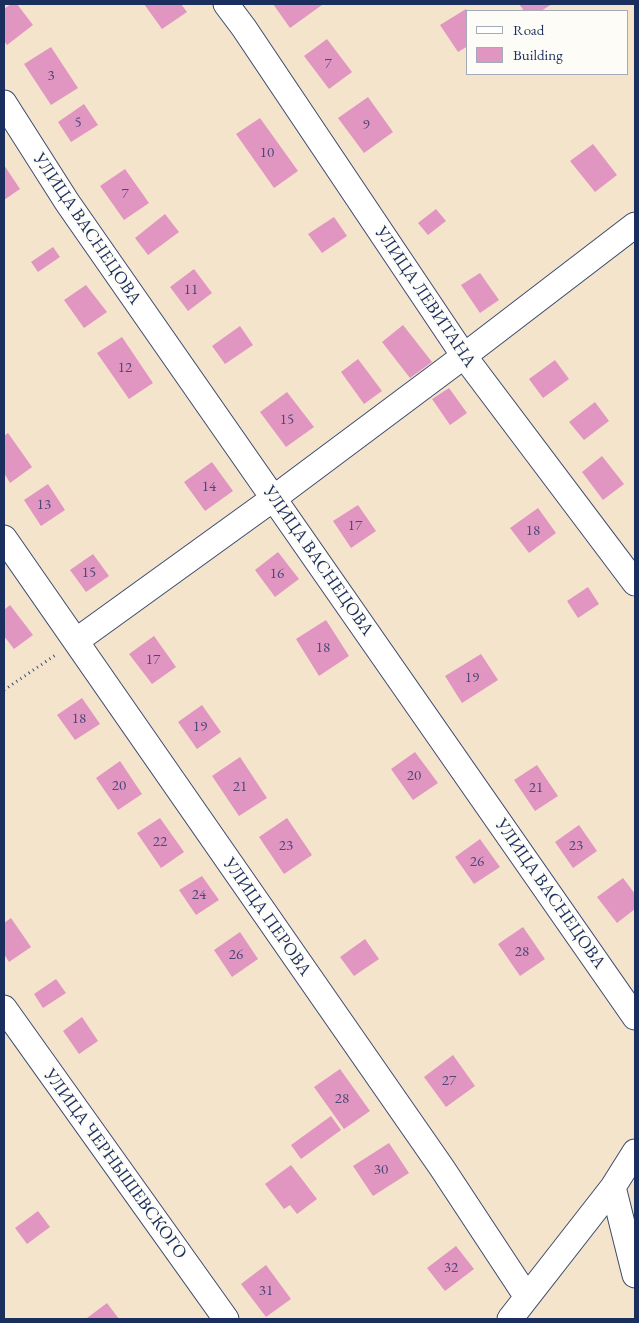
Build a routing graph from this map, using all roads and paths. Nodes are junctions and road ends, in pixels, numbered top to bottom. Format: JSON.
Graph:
{"nodes":[{"id":1,"x":226,"y":4,"type":"edge"},
{"id":2,"x":4,"y":104,"type":"edge"},
{"id":3,"x":635,"y":225,"type":"edge"},
{"id":4,"x":464,"y":356,"type":"junction"},
{"id":5,"x":274,"y":498,"type":"junction"},
{"id":6,"x":4,"y":538,"type":"edge"},
{"id":7,"x":635,"y":583,"type":"edge"},
{"id":8,"x":76,"y":641,"type":"junction"},
{"id":9,"x":4,"y":690,"type":"edge"},
{"id":10,"x":4,"y":1008,"type":"edge"},
{"id":11,"x":635,"y":1017,"type":"edge"},
{"id":12,"x":635,"y":1152,"type":"edge"},
{"id":13,"x":613,"y":1187,"type":"junction"},
{"id":14,"x":635,"y":1275,"type":"edge"},
{"id":15,"x":527,"y":1297,"type":"junction"},
{"id":16,"x":226,"y":1319,"type":"edge"},
{"id":17,"x":510,"y":1319,"type":"edge"}],
"edges":[{"from":1,"to":4,"type":"street","name":"УЛИЦА ЛЕВИТАНА"},
{"from":2,"to":5,"type":"street","name":"УЛИЦА ВАСНЕЦОВА"},
{"from":3,"to":4,"type":"street"},
{"from":4,"to":5,"type":"street"},
{"from":4,"to":7,"type":"street","name":"УЛИЦА ЛЕВИТАНА"},
{"from":5,"to":8,"type":"street"},
{"from":5,"to":11,"type":"street","name":"УЛИЦА ВАСНЕЦОВА"},
{"from":6,"to":8,"type":"street","name":"УЛИЦА ПЕРОВА"},
{"from":8,"to":9,"type":"path"},
{"from":8,"to":15,"type":"street","name":"УЛИЦА ПЕРОВА"},
{"from":10,"to":16,"type":"street","name":"УЛИЦА ЧЕРНЫШЕВСКОГО"},
{"from":12,"to":13,"type":"street"},
{"from":13,"to":14,"type":"street"},
{"from":13,"to":15,"type":"street"},
{"from":15,"to":17,"type":"street"}]}
